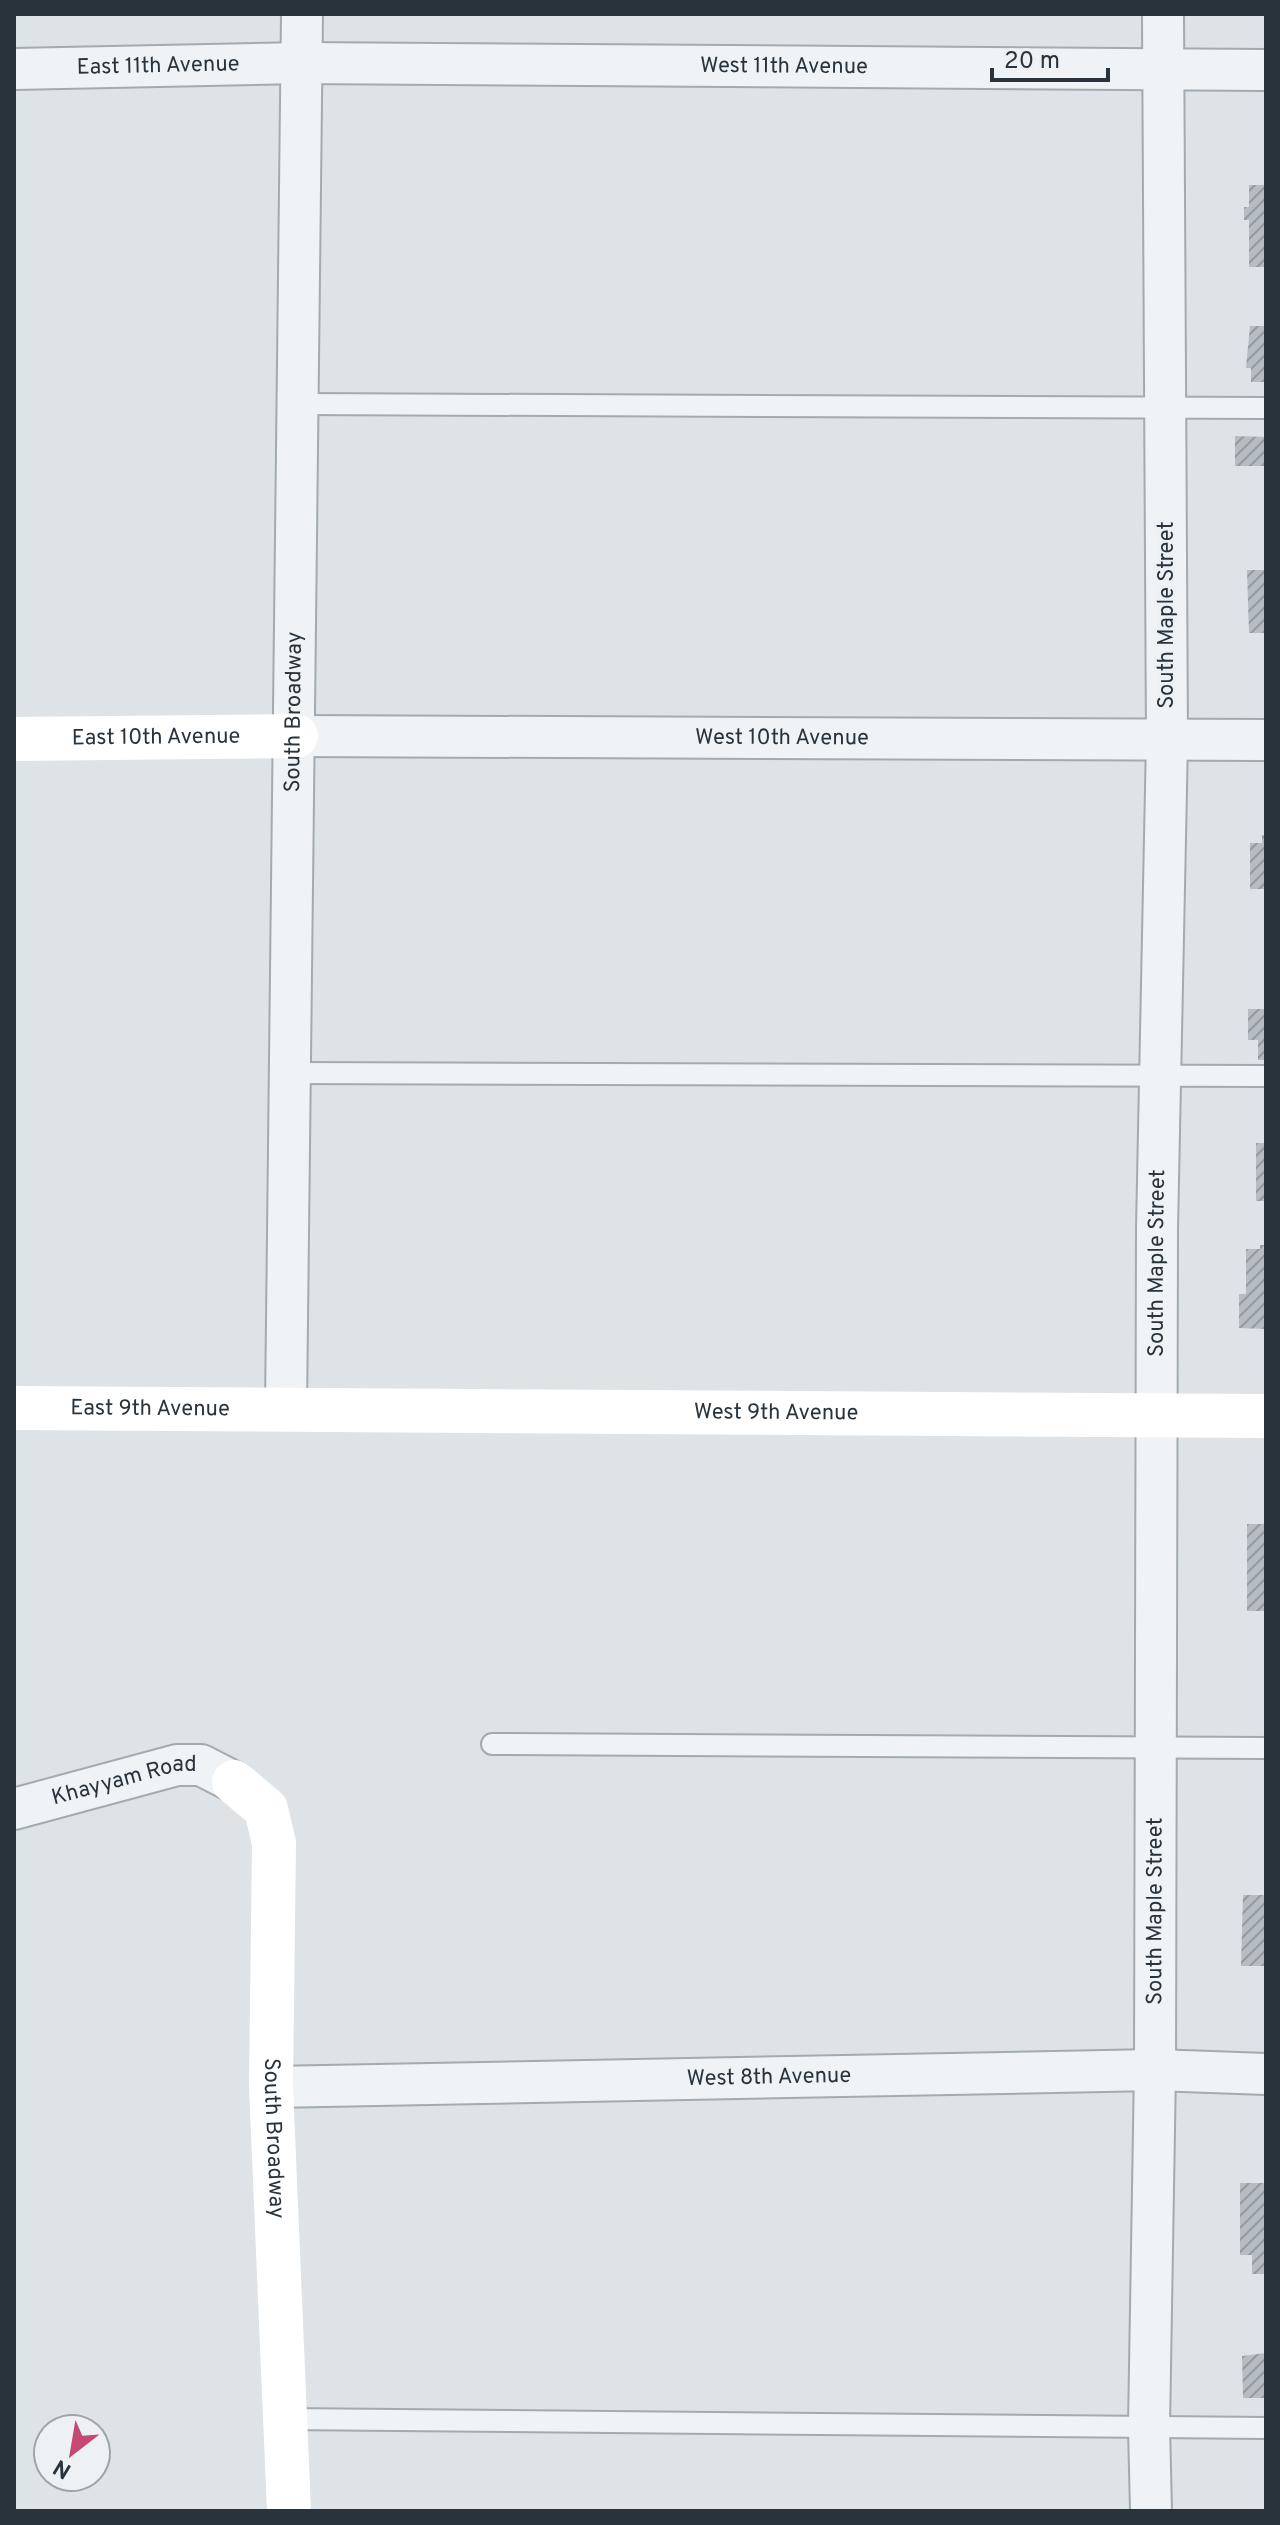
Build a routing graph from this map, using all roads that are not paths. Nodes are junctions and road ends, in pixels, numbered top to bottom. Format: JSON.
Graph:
{"nodes":[{"id":1,"x":302,"y":14,"type":"edge"},
{"id":2,"x":1163,"y":14,"type":"edge"},
{"id":3,"x":302,"y":63,"type":"junction"},
{"id":4,"x":14,"y":69,"type":"edge"},
{"id":5,"x":1163,"y":69,"type":"junction"},
{"id":6,"x":1266,"y":70,"type":"edge"},
{"id":7,"x":298,"y":404,"type":"junction"},
{"id":8,"x":1167,"y":408,"type":"junction"},
{"id":9,"x":1266,"y":408,"type":"edge"},
{"id":10,"x":296,"y":736,"type":"junction"},
{"id":11,"x":14,"y":739,"type":"edge"},
{"id":12,"x":1167,"y":740,"type":"junction"},
{"id":13,"x":1266,"y":740,"type":"edge"},
{"id":14,"x":291,"y":1073,"type":"junction"},
{"id":15,"x":1160,"y":1075,"type":"junction"},
{"id":16,"x":1266,"y":1076,"type":"edge"},
{"id":17,"x":14,"y":1408,"type":"edge"},
{"id":18,"x":286,"y":1408,"type":"junction"},
{"id":19,"x":1157,"y":1412,"type":"junction"},
{"id":20,"x":1266,"y":1416,"type":"edge"},
{"id":21,"x":492,"y":1744,"type":"dead end"},
{"id":22,"x":1155,"y":1747,"type":"junction"},
{"id":23,"x":1266,"y":1748,"type":"edge"},
{"id":24,"x":234,"y":1782,"type":"joint"},
{"id":25,"x":14,"y":1809,"type":"edge"},
{"id":26,"x":1155,"y":2070,"type":"junction"},
{"id":27,"x":1266,"y":2074,"type":"edge"},
{"id":28,"x":271,"y":2087,"type":"junction"},
{"id":29,"x":284,"y":2419,"type":"junction"},
{"id":30,"x":1149,"y":2427,"type":"junction"},
{"id":31,"x":1266,"y":2428,"type":"edge"},
{"id":32,"x":289,"y":2511,"type":"edge"},
{"id":33,"x":1151,"y":2511,"type":"edge"}],
"edges":[{"from":1,"to":3,"type":"street","name":"South Broadway"},
{"from":2,"to":5,"type":"street","name":"South Maple Street"},
{"from":3,"to":4,"type":"street","name":"East 11th Avenue"},
{"from":3,"to":5,"type":"street","name":"West 11th Avenue"},
{"from":3,"to":7,"type":"street","name":"South Broadway"},
{"from":5,"to":6,"type":"street","name":"West 11th Avenue"},
{"from":5,"to":8,"type":"street","name":"South Maple Street"},
{"from":7,"to":8,"type":"lane"},
{"from":7,"to":10,"type":"street","name":"South Broadway"},
{"from":8,"to":9,"type":"lane"},
{"from":8,"to":12,"type":"street","name":"South Maple Street"},
{"from":10,"to":11,"type":"street","name":"East 10th Avenue"},
{"from":10,"to":12,"type":"street","name":"West 10th Avenue"},
{"from":10,"to":14,"type":"street","name":"South Broadway"},
{"from":12,"to":13,"type":"street","name":"West 10th Avenue"},
{"from":12,"to":15,"type":"street","name":"South Maple Street"},
{"from":14,"to":15,"type":"lane"},
{"from":14,"to":18,"type":"street","name":"South Broadway"},
{"from":15,"to":16,"type":"lane"},
{"from":15,"to":19,"type":"street","name":"South Maple Street"},
{"from":17,"to":18,"type":"street","name":"East 9th Avenue"},
{"from":18,"to":19,"type":"street","name":"West 9th Avenue"},
{"from":19,"to":20,"type":"street","name":"West 9th Avenue"},
{"from":19,"to":22,"type":"street","name":"South Maple Street"},
{"from":21,"to":22,"type":"lane"},
{"from":22,"to":23,"type":"lane"},
{"from":22,"to":26,"type":"street","name":"South Maple Street"},
{"from":24,"to":25,"type":"street","name":"Khayyam Road"},
{"from":24,"to":28,"type":"street","name":"South Broadway"},
{"from":26,"to":27,"type":"street","name":"West 8th Avenue"},
{"from":26,"to":28,"type":"street","name":"West 8th Avenue"},
{"from":26,"to":30,"type":"street","name":"South Maple Street"},
{"from":28,"to":29,"type":"street","name":"South Broadway"},
{"from":29,"to":30,"type":"lane"},
{"from":29,"to":32,"type":"street","name":"South Broadway"},
{"from":30,"to":31,"type":"lane"},
{"from":30,"to":33,"type":"street","name":"South Maple Street"}]}
